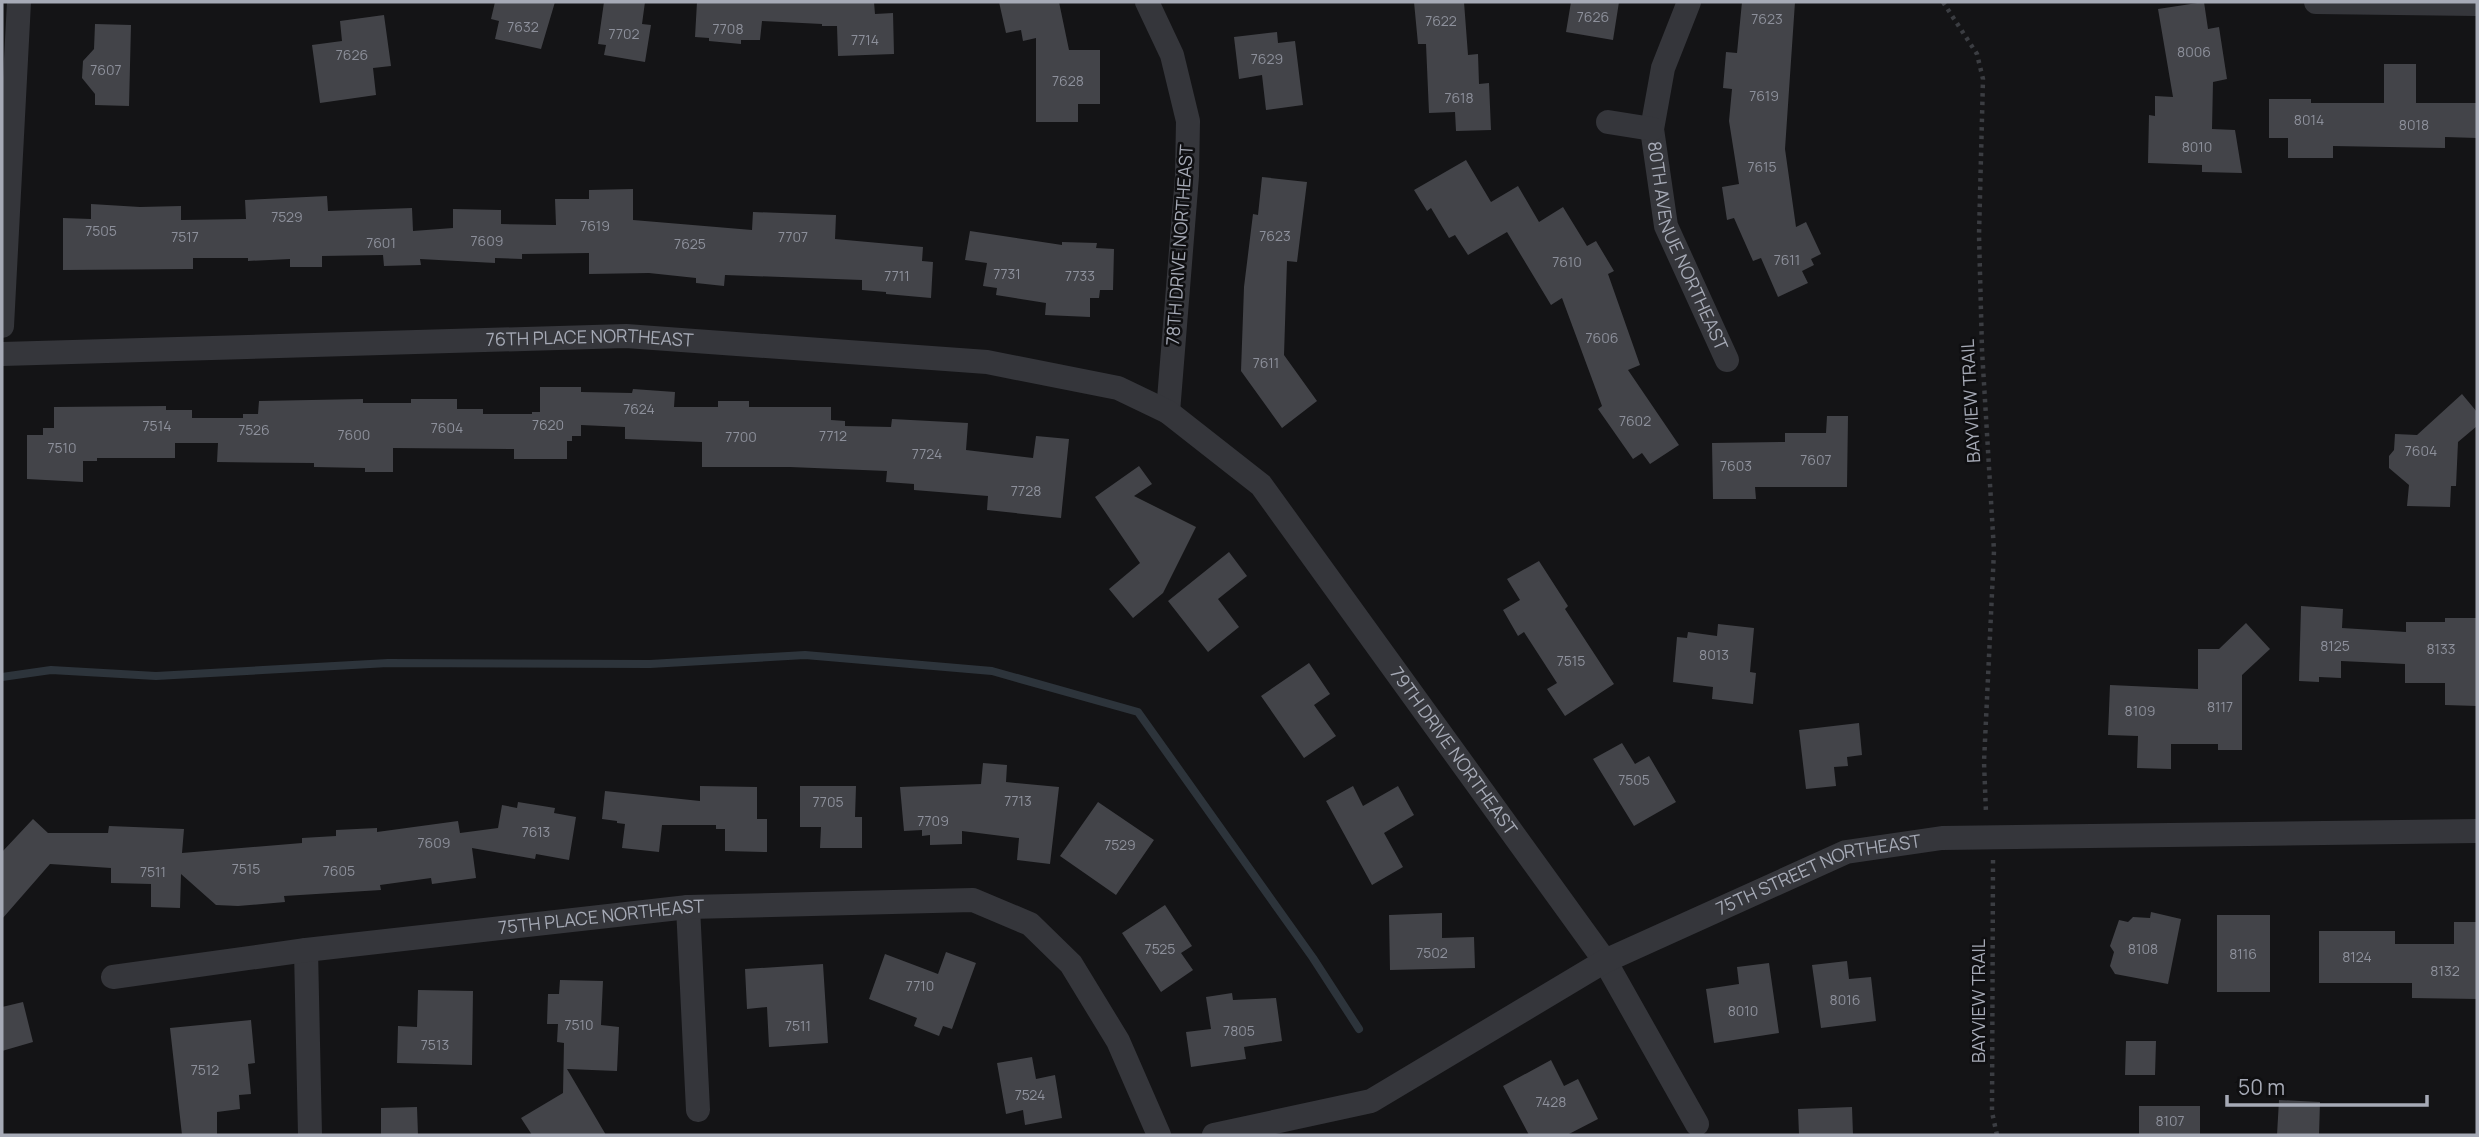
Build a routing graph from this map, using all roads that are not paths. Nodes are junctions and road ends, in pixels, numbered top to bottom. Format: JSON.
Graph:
{"nodes":[{"id":1,"x":19,"y":2,"type":"edge"},
{"id":2,"x":1147,"y":2,"type":"edge"},
{"id":3,"x":1689,"y":2,"type":"edge"},
{"id":4,"x":2316,"y":2,"type":"edge"},
{"id":5,"x":2477,"y":4,"type":"edge"},
{"id":6,"x":1608,"y":122,"type":"dead end"},
{"id":7,"x":1651,"y":129,"type":"junction"},
{"id":8,"x":2,"y":326,"type":"edge"},
{"id":9,"x":2,"y":354,"type":"edge"},
{"id":10,"x":1727,"y":360,"type":"dead end"},
{"id":11,"x":1168,"y":412,"type":"junction"},
{"id":12,"x":2477,"y":831,"type":"edge"},
{"id":13,"x":688,"y":907,"type":"junction"},
{"id":14,"x":306,"y":950,"type":"junction"},
{"id":15,"x":1605,"y":961,"type":"junction"},
{"id":16,"x":113,"y":977,"type":"dead end"},
{"id":17,"x":698,"y":1111,"type":"dead end"},
{"id":18,"x":1697,"y":1124,"type":"dead end"},
{"id":19,"x":310,"y":1135,"type":"edge"},
{"id":20,"x":1159,"y":1135,"type":"edge"},
{"id":21,"x":1214,"y":1135,"type":"edge"}],
"edges":[{"from":1,"to":8,"type":"street"},
{"from":2,"to":11,"type":"street","name":"78TH DRIVE NORTHEAST"},
{"from":3,"to":7,"type":"street","name":"80TH AVENUE NORTHEAST"},
{"from":4,"to":5,"type":"street"},
{"from":6,"to":7,"type":"street","name":"80TH AVENUE NORTHEAST"},
{"from":7,"to":10,"type":"street","name":"80TH AVENUE NORTHEAST"},
{"from":9,"to":11,"type":"street","name":"76TH PLACE NORTHEAST"},
{"from":11,"to":15,"type":"street","name":"79TH DRIVE NORTHEAST"},
{"from":12,"to":15,"type":"street","name":"75TH STREET NORTHEAST"},
{"from":13,"to":14,"type":"street","name":"75TH PLACE NORTHEAST"},
{"from":13,"to":17,"type":"street"},
{"from":13,"to":20,"type":"street","name":"75TH PLACE NORTHEAST"},
{"from":14,"to":16,"type":"street","name":"75TH PLACE NORTHEAST"},
{"from":14,"to":19,"type":"street"},
{"from":15,"to":18,"type":"street","name":"79TH DRIVE NORTHEAST"},
{"from":15,"to":21,"type":"street","name":"75TH STREET NORTHEAST"}]}
